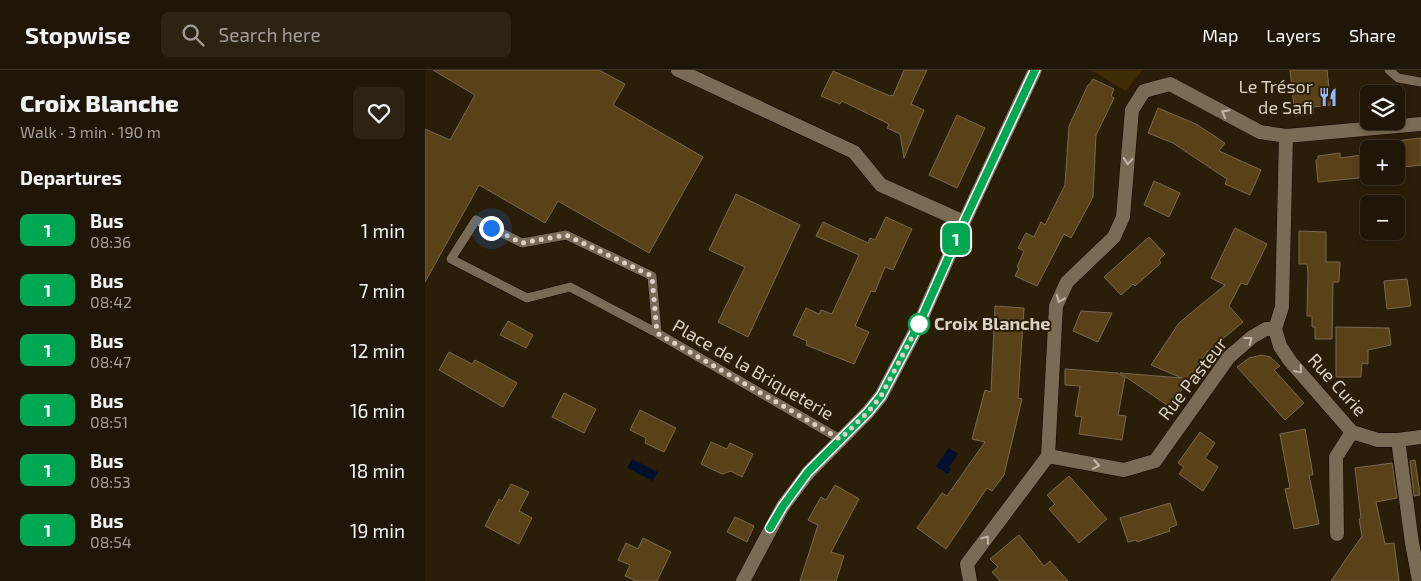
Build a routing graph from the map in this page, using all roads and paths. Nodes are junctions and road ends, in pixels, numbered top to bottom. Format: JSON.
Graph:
{"nodes":[{"id":1,"x":678,"y":70,"type":"edge"},
{"id":2,"x":1035,"y":70,"type":"edge"},
{"id":3,"x":1389,"y":70,"type":"edge"},
{"id":4,"x":1421,"y":82,"type":"edge"},
{"id":5,"x":1421,"y":124,"type":"edge"},
{"id":6,"x":1286,"y":136,"type":"junction"},
{"id":7,"x":964,"y":222,"type":"junction"},
{"id":8,"x":1275,"y":329,"type":"junction"},
{"id":9,"x":657,"y":333,"type":"junction"},
{"id":10,"x":1352,"y":432,"type":"junction"},
{"id":11,"x":1421,"y":437,"type":"edge"},
{"id":12,"x":840,"y":439,"type":"junction"},
{"id":13,"x":1398,"y":440,"type":"junction"},
{"id":14,"x":1048,"y":456,"type":"junction"},
{"id":15,"x":1337,"y":534,"type":"dead end"},
{"id":16,"x":743,"y":581,"type":"edge"},
{"id":17,"x":970,"y":581,"type":"edge"},
{"id":18,"x":1419,"y":581,"type":"edge"}],
"edges":[{"from":1,"to":7,"type":"street"},
{"from":2,"to":7,"type":"street"},
{"from":3,"to":4,"type":"lane"},
{"from":5,"to":6,"type":"street"},
{"from":6,"to":8,"type":"street"},
{"from":6,"to":14,"type":"street","one_way":true},
{"from":7,"to":12,"type":"street"},
{"from":8,"to":10,"type":"street","name":"Rue Curie","one_way":true},
{"from":14,"to":8,"type":"street","name":"Rue Pasteur","one_way":true},
{"from":9,"to":9,"type":"lane","name":"Place de la Briqueterie"},
{"from":9,"to":12,"type":"lane","name":"Place de la Briqueterie"},
{"from":10,"to":13,"type":"street","name":"Rue Curie"},
{"from":10,"to":15,"type":"street"},
{"from":11,"to":13,"type":"street","name":"Rue Curie"},
{"from":12,"to":16,"type":"street"},
{"from":13,"to":18,"type":"street"},
{"from":17,"to":14,"type":"street","one_way":true}]}
